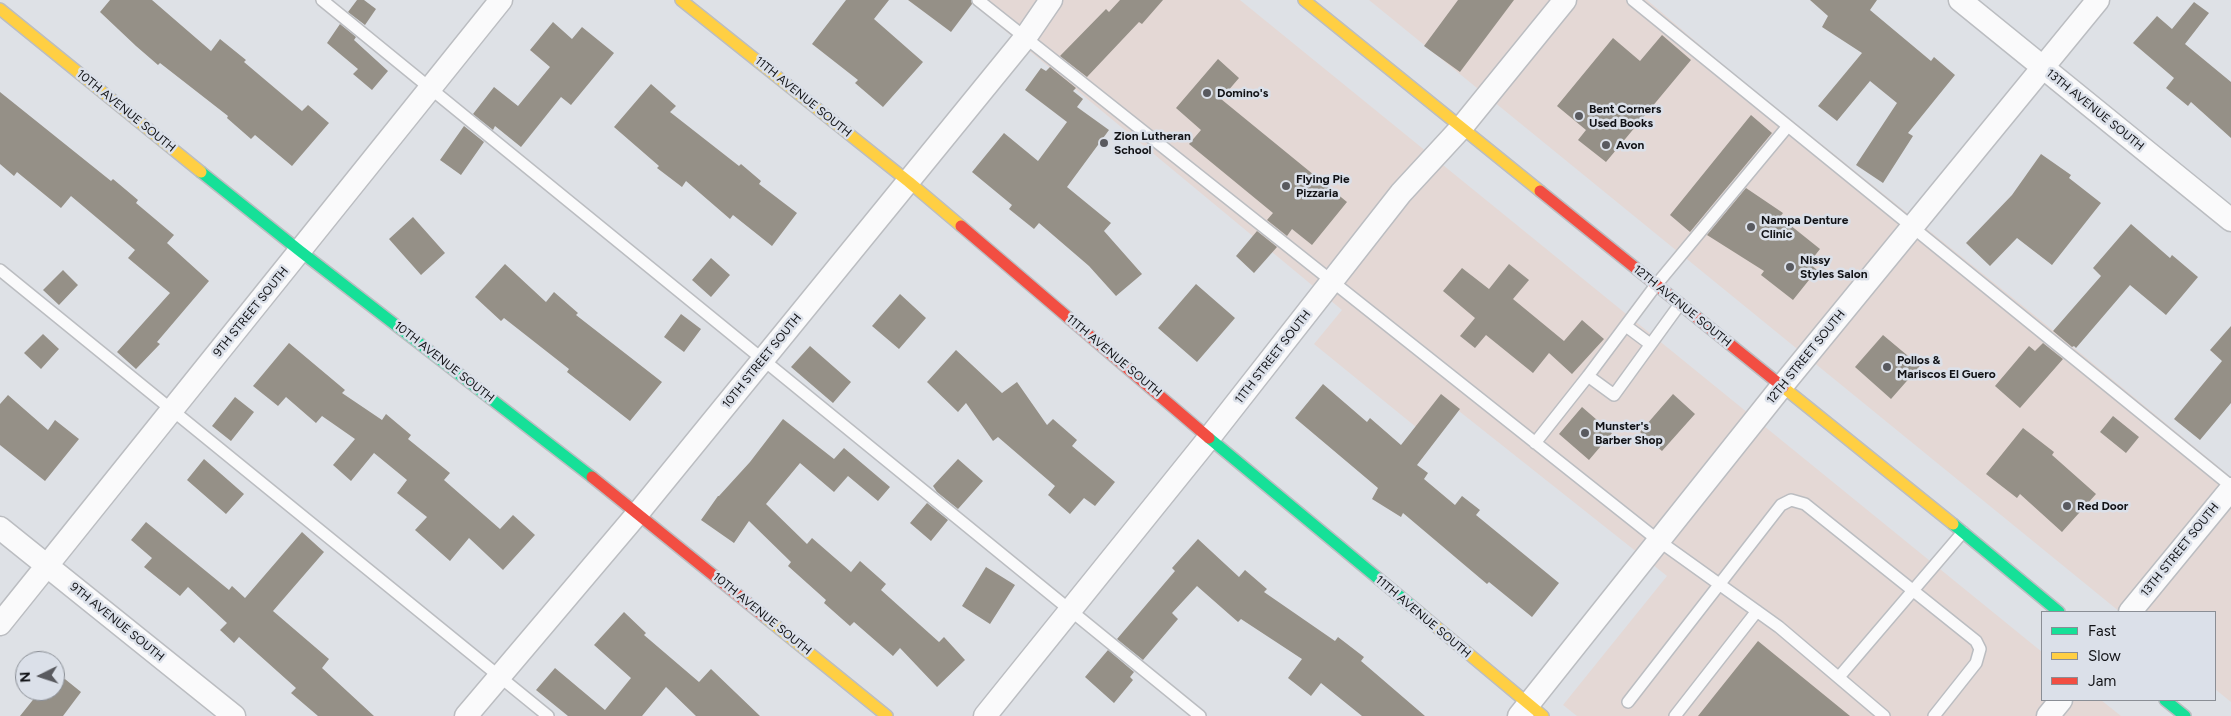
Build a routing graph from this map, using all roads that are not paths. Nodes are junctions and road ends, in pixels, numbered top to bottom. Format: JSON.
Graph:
{"nodes":[{"id":1,"x":322,"y":0,"type":"edge"},
{"id":2,"x":501,"y":0,"type":"edge"},
{"id":3,"x":681,"y":0,"type":"edge"},
{"id":4,"x":978,"y":0,"type":"edge"},
{"id":5,"x":1051,"y":0,"type":"edge"},
{"id":6,"x":1304,"y":0,"type":"edge"},
{"id":7,"x":1565,"y":0,"type":"edge"},
{"id":8,"x":1633,"y":0,"type":"edge"},
{"id":9,"x":1960,"y":0,"type":"edge"},
{"id":10,"x":2098,"y":0,"type":"edge"},
{"id":11,"x":0,"y":10,"type":"edge"},
{"id":12,"x":1025,"y":38,"type":"junction"},
{"id":13,"x":2043,"y":68,"type":"junction"},
{"id":14,"x":430,"y":89,"type":"junction"},
{"id":15,"x":1788,"y":126,"type":"junction"},
{"id":16,"x":1461,"y":128,"type":"junction"},
{"id":17,"x":909,"y":182,"type":"junction"},
{"id":18,"x":2231,"y":220,"type":"edge"},
{"id":19,"x":1912,"y":227,"type":"junction"},
{"id":20,"x":300,"y":251,"type":"junction"},
{"id":21,"x":0,"y":270,"type":"edge"},
{"id":22,"x":1332,"y":282,"type":"junction"},
{"id":23,"x":1656,"y":285,"type":"junction"},
{"id":24,"x":1680,"y":304,"type":"junction"},
{"id":25,"x":1626,"y":326,"type":"junction"},
{"id":26,"x":1650,"y":344,"type":"junction"},
{"id":27,"x":764,"y":360,"type":"junction"},
{"id":28,"x":1588,"y":376,"type":"junction"},
{"id":29,"x":1782,"y":386,"type":"junction"},
{"id":30,"x":172,"y":410,"type":"junction"},
{"id":31,"x":1209,"y":438,"type":"junction"},
{"id":32,"x":1535,"y":443,"type":"junction"},
{"id":33,"x":2231,"y":487,"type":"edge"},
{"id":34,"x":638,"y":514,"type":"junction"},
{"id":35,"x":0,"y":528,"type":"edge"},
{"id":36,"x":1963,"y":532,"type":"junction"},
{"id":37,"x":1659,"y":540,"type":"junction"},
{"id":38,"x":46,"y":566,"type":"junction"},
{"id":39,"x":1719,"y":585,"type":"junction"},
{"id":40,"x":1914,"y":591,"type":"junction"},
{"id":41,"x":1070,"y":610,"type":"junction"},
{"id":42,"x":2058,"y":611,"type":"edge"},
{"id":43,"x":2131,"y":611,"type":"edge"},
{"id":44,"x":1756,"y":612,"type":"junction"},
{"id":45,"x":0,"y":624,"type":"edge"},
{"id":46,"x":499,"y":676,"type":"junction"},
{"id":47,"x":1840,"y":676,"type":"junction"},
{"id":48,"x":2060,"y":701,"type":"edge"},
{"id":49,"x":2166,"y":701,"type":"edge"},
{"id":50,"x":1628,"y":702,"type":"dead end"},
{"id":51,"x":1530,"y":712,"type":"edge"},
{"id":52,"x":234,"y":716,"type":"edge"},
{"id":53,"x":466,"y":716,"type":"edge"},
{"id":54,"x":548,"y":716,"type":"edge"},
{"id":55,"x":888,"y":716,"type":"edge"},
{"id":56,"x":985,"y":716,"type":"edge"},
{"id":57,"x":1200,"y":716,"type":"edge"},
{"id":58,"x":1675,"y":716,"type":"edge"},
{"id":59,"x":1884,"y":716,"type":"edge"},
{"id":60,"x":1934,"y":716,"type":"edge"},
{"id":61,"x":2048,"y":716,"type":"edge"},
{"id":62,"x":2185,"y":716,"type":"edge"}],
"edges":[{"from":1,"to":14,"type":"lane"},
{"from":2,"to":14,"type":"street","name":"9TH STREET SOUTH"},
{"from":3,"to":17,"type":"street","name":"11TH AVENUE SOUTH"},
{"from":4,"to":12,"type":"lane"},
{"from":5,"to":12,"type":"street","name":"10TH STREET SOUTH"},
{"from":6,"to":16,"type":"street","name":"12TH AVENUE SOUTH"},
{"from":7,"to":16,"type":"street","name":"11TH STREET SOUTH"},
{"from":8,"to":15,"type":"lane"},
{"from":9,"to":13,"type":"street","name":"13TH AVENUE SOUTH"},
{"from":10,"to":13,"type":"street","name":"12TH STREET SOUTH"},
{"from":11,"to":20,"type":"street","name":"10TH AVENUE SOUTH"},
{"from":12,"to":17,"type":"street","name":"10TH STREET SOUTH"},
{"from":12,"to":22,"type":"lane"},
{"from":13,"to":18,"type":"street","name":"13TH AVENUE SOUTH"},
{"from":13,"to":19,"type":"street","name":"12TH STREET SOUTH"},
{"from":14,"to":20,"type":"street","name":"9TH STREET SOUTH"},
{"from":14,"to":27,"type":"lane"},
{"from":15,"to":19,"type":"lane"},
{"from":15,"to":23,"type":"lane"},
{"from":16,"to":22,"type":"street","name":"11TH STREET SOUTH"},
{"from":16,"to":23,"type":"street","name":"12TH AVENUE SOUTH"},
{"from":17,"to":27,"type":"street","name":"10TH STREET SOUTH"},
{"from":17,"to":31,"type":"street","name":"11TH AVENUE SOUTH"},
{"from":19,"to":29,"type":"street","name":"12TH STREET SOUTH"},
{"from":19,"to":33,"type":"lane"},
{"from":20,"to":30,"type":"street","name":"9TH STREET SOUTH"},
{"from":20,"to":34,"type":"street","name":"10TH AVENUE SOUTH"},
{"from":21,"to":30,"type":"lane"},
{"from":22,"to":31,"type":"street","name":"11TH STREET SOUTH"},
{"from":22,"to":32,"type":"lane"},
{"from":23,"to":24,"type":"street","name":"12TH AVENUE SOUTH"},
{"from":23,"to":25,"type":"lane"},
{"from":24,"to":26,"type":"lane"},
{"from":24,"to":29,"type":"street","name":"12TH AVENUE SOUTH"},
{"from":25,"to":26,"type":"lane"},
{"from":25,"to":28,"type":"lane"},
{"from":26,"to":28,"type":"lane"},
{"from":27,"to":34,"type":"street","name":"10TH STREET SOUTH"},
{"from":27,"to":41,"type":"lane"},
{"from":28,"to":32,"type":"lane"},
{"from":29,"to":36,"type":"street","name":"12TH AVENUE SOUTH"},
{"from":29,"to":37,"type":"street","name":"12TH STREET SOUTH"},
{"from":30,"to":38,"type":"street","name":"9TH STREET SOUTH"},
{"from":30,"to":46,"type":"lane"},
{"from":31,"to":41,"type":"street","name":"11TH STREET SOUTH"},
{"from":31,"to":51,"type":"street","name":"11TH AVENUE SOUTH"},
{"from":32,"to":37,"type":"lane"},
{"from":33,"to":43,"type":"street","name":"13TH STREET SOUTH"},
{"from":34,"to":46,"type":"street","name":"10TH STREET SOUTH"},
{"from":34,"to":55,"type":"street","name":"10TH AVENUE SOUTH"},
{"from":35,"to":38,"type":"street","name":"9TH AVENUE SOUTH"},
{"from":36,"to":40,"type":"lane"},
{"from":36,"to":42,"type":"street","name":"12TH AVENUE SOUTH"},
{"from":37,"to":39,"type":"lane"},
{"from":37,"to":51,"type":"street","name":"12TH STREET SOUTH"},
{"from":38,"to":45,"type":"street","name":"9TH STREET SOUTH"},
{"from":38,"to":52,"type":"street","name":"9TH AVENUE SOUTH"},
{"from":39,"to":40,"type":"lane"},
{"from":39,"to":44,"type":"lane"},
{"from":39,"to":50,"type":"lane"},
{"from":40,"to":47,"type":"lane"},
{"from":40,"to":60,"type":"lane"},
{"from":41,"to":56,"type":"street","name":"11TH STREET SOUTH"},
{"from":41,"to":57,"type":"lane"},
{"from":44,"to":47,"type":"lane"},
{"from":44,"to":58,"type":"lane"},
{"from":46,"to":53,"type":"street","name":"10TH STREET SOUTH"},
{"from":46,"to":54,"type":"lane"},
{"from":47,"to":59,"type":"lane"},
{"from":48,"to":61,"type":"street"},
{"from":49,"to":62,"type":"street"}]}
